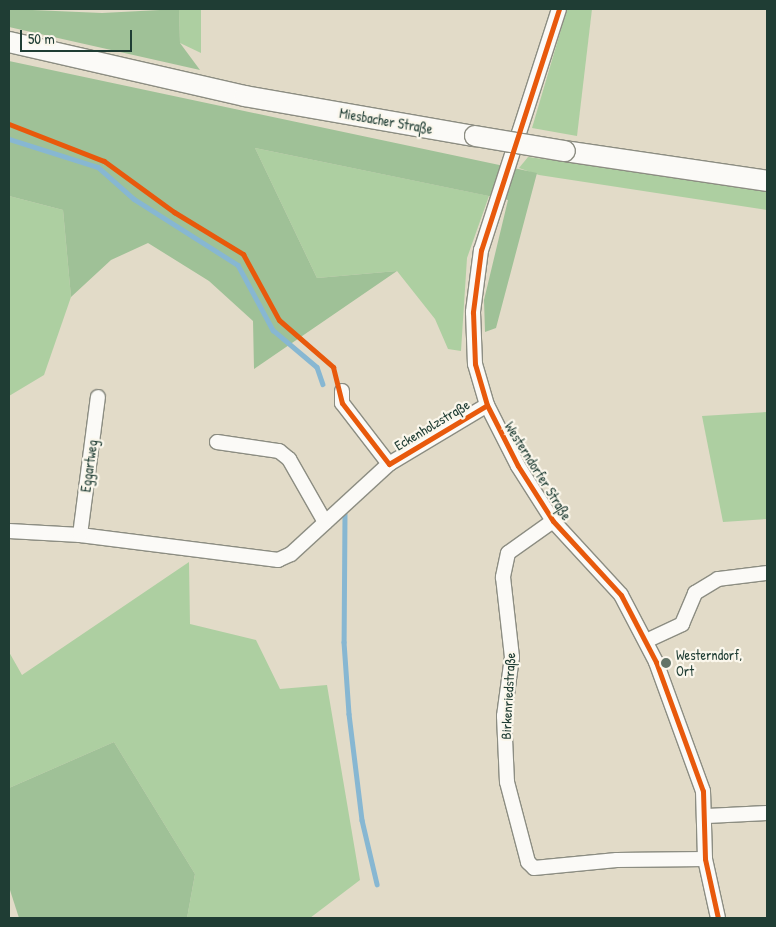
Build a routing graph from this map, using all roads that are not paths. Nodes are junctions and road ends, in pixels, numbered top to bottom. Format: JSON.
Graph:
{"nodes":[{"id":1,"x":558,"y":9,"type":"edge"},
{"id":2,"x":9,"y":42,"type":"edge"},
{"id":3,"x":767,"y":181,"type":"edge"},
{"id":4,"x":342,"y":391,"type":"dead end"},
{"id":5,"x":98,"y":397,"type":"dead end"},
{"id":6,"x":487,"y":405,"type":"junction"},
{"id":7,"x":217,"y":442,"type":"dead end"},
{"id":8,"x":388,"y":464,"type":"junction"},
{"id":9,"x":553,"y":521,"type":"junction"},
{"id":10,"x":325,"y":522,"type":"junction"},
{"id":11,"x":9,"y":531,"type":"edge"},
{"id":12,"x":80,"y":534,"type":"junction"},
{"id":13,"x":767,"y":573,"type":"edge"},
{"id":14,"x":646,"y":642,"type":"junction"},
{"id":15,"x":767,"y":813,"type":"edge"},
{"id":16,"x":707,"y":816,"type":"junction"},
{"id":17,"x":705,"y":859,"type":"junction"},
{"id":18,"x":718,"y":918,"type":"edge"}],
"edges":[{"from":1,"to":6,"type":"street","name":"Westerndorfer Straße"},
{"from":2,"to":3,"type":"main road","name":"Miesbacher Straße","bridge":true},
{"from":4,"to":8,"type":"street"},
{"from":5,"to":12,"type":"street","name":"Eggartweg"},
{"from":6,"to":8,"type":"street","name":"Eckenholzstraße"},
{"from":6,"to":9,"type":"street","name":"Westerndorfer Straße"},
{"from":7,"to":10,"type":"street"},
{"from":8,"to":10,"type":"street","name":"Eckenholzstraße"},
{"from":9,"to":14,"type":"street","name":"Westerndorfer Straße"},
{"from":9,"to":17,"type":"street","name":"Birkenriedstraße"},
{"from":10,"to":12,"type":"street","name":"Eckenholzstraße"},
{"from":11,"to":12,"type":"street","name":"Eckenholzstraße"},
{"from":13,"to":14,"type":"street"},
{"from":14,"to":16,"type":"street","name":"Westerndorfer Straße"},
{"from":15,"to":16,"type":"street"},
{"from":16,"to":17,"type":"street","name":"Westerndorfer Straße"},
{"from":17,"to":18,"type":"street","name":"Westerndorfer Straße"}]}
